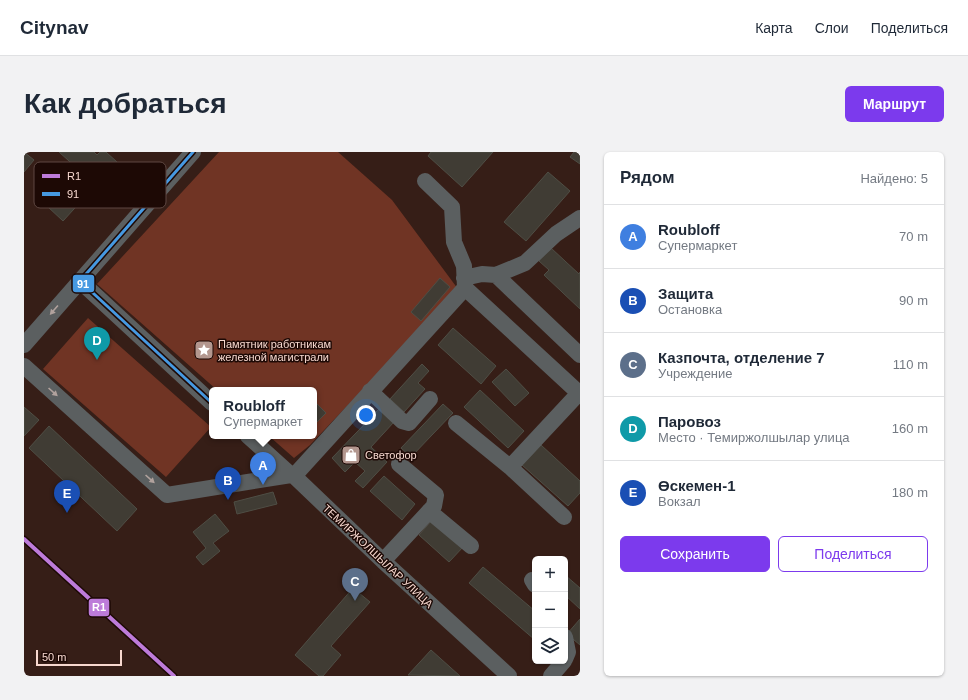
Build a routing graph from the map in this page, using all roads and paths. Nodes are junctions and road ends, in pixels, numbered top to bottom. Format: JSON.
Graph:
{"nodes":[{"id":1,"x":193,"y":152,"type":"edge"},
{"id":2,"x":424,"y":181,"type":"dead end"},
{"id":3,"x":166,"y":183,"type":"edge"},
{"id":4,"x":144,"y":208,"type":"edge"},
{"id":5,"x":580,"y":218,"type":"edge"},
{"id":6,"x":496,"y":275,"type":"junction"},
{"id":7,"x":80,"y":281,"type":"junction"},
{"id":8,"x":465,"y":283,"type":"junction"},
{"id":9,"x":24,"y":345,"type":"edge"},
{"id":10,"x":580,"y":355,"type":"edge"},
{"id":11,"x":24,"y":366,"type":"edge"},
{"id":12,"x":370,"y":391,"type":"junction"},
{"id":13,"x":579,"y":393,"type":"edge"},
{"id":14,"x":209,"y":400,"type":"edge"},
{"id":15,"x":430,"y":400,"type":"dead end"},
{"id":16,"x":456,"y":423,"type":"dead end"},
{"id":17,"x":251,"y":439,"type":"edge"},
{"id":18,"x":399,"y":464,"type":"dead end"},
{"id":19,"x":510,"y":467,"type":"junction"},
{"id":20,"x":292,"y":475,"type":"junction"},
{"id":21,"x":429,"y":511,"type":"junction"},
{"id":22,"x":564,"y":517,"type":"dead end"},
{"id":23,"x":471,"y":546,"type":"dead end"},
{"id":24,"x":383,"y":561,"type":"junction"},
{"id":25,"x":562,"y":664,"type":"edge"},
{"id":26,"x":509,"y":676,"type":"edge"},
{"id":27,"x":551,"y":676,"type":"edge"}],
"edges":[{"from":1,"to":3,"type":"street"},
{"from":2,"to":8,"type":"street"},
{"from":4,"to":7,"type":"street"},
{"from":5,"to":6,"type":"street"},
{"from":6,"to":8,"type":"street"},
{"from":6,"to":10,"type":"street"},
{"from":7,"to":9,"type":"street","one_way":true},
{"from":7,"to":14,"type":"street"},
{"from":8,"to":12,"type":"street"},
{"from":8,"to":13,"type":"street"},
{"from":11,"to":20,"type":"street","one_way":true},
{"from":12,"to":15,"type":"street"},
{"from":12,"to":20,"type":"street"},
{"from":13,"to":19,"type":"street"},
{"from":16,"to":19,"type":"street"},
{"from":17,"to":20,"type":"street","name":"ТЕМИРЖОЛШЫЛАР УЛИЦА"},
{"from":18,"to":21,"type":"street"},
{"from":19,"to":22,"type":"street"},
{"from":20,"to":24,"type":"street","name":"ТЕМИРЖОЛШЫЛАР УЛИЦА"},
{"from":21,"to":23,"type":"street"},
{"from":21,"to":24,"type":"street"},
{"from":24,"to":26,"type":"street","name":"ТЕМИРЖОЛШЫЛАР УЛИЦА"},
{"from":25,"to":27,"type":"street"}]}
